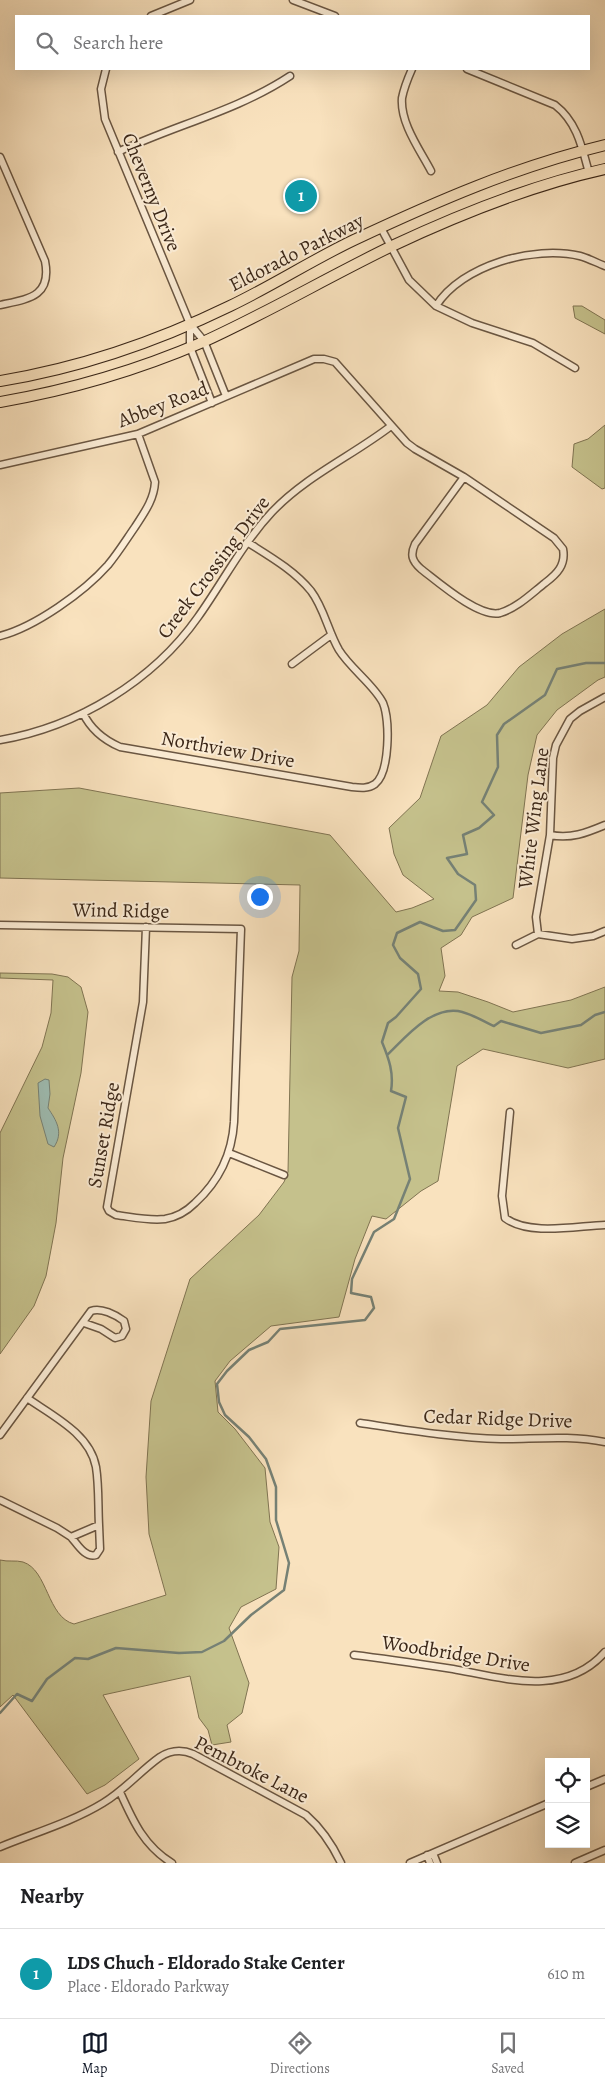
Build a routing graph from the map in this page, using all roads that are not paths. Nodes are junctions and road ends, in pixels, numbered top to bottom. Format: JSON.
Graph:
{"nodes":[{"id":1,"x":190,"y":0,"type":"edge"},
{"id":2,"x":293,"y":0,"type":"edge"},
{"id":3,"x":153,"y":15,"type":"edge"},
{"id":4,"x":331,"y":15,"type":"edge"},
{"id":5,"x":106,"y":70,"type":"edge"},
{"id":6,"x":412,"y":70,"type":"edge"},
{"id":7,"x":469,"y":70,"type":"edge"},
{"id":8,"x":290,"y":76,"type":"dead end"},
{"id":9,"x":605,"y":145,"type":"edge"},
{"id":10,"x":583,"y":150,"type":"junction"},
{"id":11,"x":118,"y":152,"type":"junction"},
{"id":12,"x":0,"y":157,"type":"edge"},
{"id":13,"x":605,"y":169,"type":"edge"},
{"id":14,"x":431,"y":171,"type":"dead end"},
{"id":15,"x":589,"y":172,"type":"junction"},
{"id":16,"x":381,"y":228,"type":"junction"},
{"id":17,"x":391,"y":247,"type":"junction"},
{"id":18,"x":605,"y":266,"type":"edge"},
{"id":19,"x":0,"y":305,"type":"edge"},
{"id":20,"x":436,"y":306,"type":"junction"},
{"id":21,"x":190,"y":324,"type":"junction"},
{"id":22,"x":204,"y":342,"type":"junction"},
{"id":23,"x":190,"y":347,"type":"junction"},
{"id":24,"x":575,"y":368,"type":"dead end"},
{"id":25,"x":0,"y":381,"type":"edge"},
{"id":26,"x":226,"y":396,"type":"junction"},
{"id":27,"x":0,"y":402,"type":"edge"},
{"id":28,"x":212,"y":403,"type":"junction"},
{"id":29,"x":391,"y":426,"type":"junction"},
{"id":30,"x":138,"y":434,"type":"junction"},
{"id":31,"x":0,"y":465,"type":"edge"},
{"id":32,"x":464,"y":477,"type":"junction"},
{"id":33,"x":247,"y":542,"type":"junction"},
{"id":34,"x":331,"y":635,"type":"junction"},
{"id":35,"x":0,"y":636,"type":"edge"},
{"id":36,"x":292,"y":664,"type":"dead end"},
{"id":37,"x":605,"y":697,"type":"edge"},
{"id":38,"x":83,"y":714,"type":"junction"},
{"id":39,"x":0,"y":740,"type":"edge"},
{"id":40,"x":605,"y":825,"type":"edge"},
{"id":41,"x":550,"y":835,"type":"junction"},
{"id":42,"x":0,"y":924,"type":"edge"},
{"id":43,"x":146,"y":927,"type":"junction"},
{"id":44,"x":241,"y":929,"type":"joint"},
{"id":45,"x":605,"y":931,"type":"edge"},
{"id":46,"x":538,"y":934,"type":"junction"},
{"id":47,"x":516,"y":945,"type":"dead end"},
{"id":48,"x":510,"y":1112,"type":"dead end"},
{"id":49,"x":229,"y":1153,"type":"junction"},
{"id":50,"x":284,"y":1175,"type":"dead end"},
{"id":51,"x":605,"y":1225,"type":"edge"},
{"id":52,"x":84,"y":1323,"type":"junction"},
{"id":53,"x":27,"y":1398,"type":"junction"},
{"id":54,"x":360,"y":1423,"type":"dead end"},
{"id":55,"x":0,"y":1435,"type":"edge"},
{"id":56,"x":605,"y":1442,"type":"edge"},
{"id":57,"x":0,"y":1500,"type":"edge"},
{"id":58,"x":99,"y":1525,"type":"junction"},
{"id":59,"x":71,"y":1537,"type":"junction"},
{"id":60,"x":605,"y":1652,"type":"edge"},
{"id":61,"x":354,"y":1655,"type":"dead end"},
{"id":62,"x":605,"y":1779,"type":"edge"},
{"id":63,"x":590,"y":1785,"type":"edge"},
{"id":64,"x":120,"y":1792,"type":"junction"},
{"id":65,"x":545,"y":1805,"type":"edge"},
{"id":66,"x":0,"y":1846,"type":"edge"},
{"id":67,"x":605,"y":1850,"type":"edge"},
{"id":68,"x":430,"y":1854,"type":"junction"},
{"id":69,"x":172,"y":1863,"type":"edge"},
{"id":70,"x":340,"y":1863,"type":"edge"},
{"id":71,"x":410,"y":1863,"type":"edge"},
{"id":72,"x":430,"y":1863,"type":"edge"},
{"id":73,"x":437,"y":1863,"type":"edge"},
{"id":74,"x":575,"y":1863,"type":"edge"}],
"edges":[{"from":1,"to":3,"type":"street"},
{"from":2,"to":4,"type":"street"},
{"from":5,"to":11,"type":"street","name":"Cheverny Drive"},
{"from":6,"to":14,"type":"street"},
{"from":7,"to":10,"type":"street"},
{"from":8,"to":11,"type":"street"},
{"from":9,"to":10,"type":"main road","name":"Eldorado Parkway"},
{"from":10,"to":15,"type":"street"},
{"from":10,"to":16,"type":"main road","name":"Eldorado Parkway"},
{"from":11,"to":21,"type":"street","name":"Cheverny Drive"},
{"from":12,"to":19,"type":"street"},
{"from":13,"to":15,"type":"main road","name":"Eldorado Parkway"},
{"from":15,"to":17,"type":"main road","name":"Eldorado Parkway"},
{"from":16,"to":17,"type":"street"},
{"from":16,"to":21,"type":"main road","name":"Eldorado Parkway"},
{"from":17,"to":20,"type":"street"},
{"from":17,"to":22,"type":"main road","name":"Eldorado Parkway"},
{"from":18,"to":20,"type":"street"},
{"from":20,"to":24,"type":"street"},
{"from":21,"to":22,"type":"street","name":"Cheverny Drive"},
{"from":21,"to":23,"type":"street","name":"Cheverny Drive"},
{"from":21,"to":25,"type":"main road","name":"Eldorado Parkway"},
{"from":22,"to":23,"type":"main road","name":"Eldorado Parkway"},
{"from":22,"to":26,"type":"street","name":"Cheverny Drive"},
{"from":23,"to":27,"type":"main road","name":"Eldorado Parkway"},
{"from":23,"to":28,"type":"street","name":"Cheverny Drive"},
{"from":26,"to":28,"type":"street","name":"Abbey Road"},
{"from":26,"to":29,"type":"street","name":"Abbey Road"},
{"from":28,"to":30,"type":"street","name":"Abbey Road"},
{"from":29,"to":32,"type":"street"},
{"from":29,"to":33,"type":"street","name":"Creek Crossing Drive"},
{"from":30,"to":31,"type":"street","name":"Abbey Road"},
{"from":30,"to":35,"type":"street"},
{"from":32,"to":32,"type":"street"},
{"from":33,"to":34,"type":"street"},
{"from":33,"to":38,"type":"street","name":"Creek Crossing Drive"},
{"from":34,"to":36,"type":"street"},
{"from":34,"to":38,"type":"street","name":"Northview Drive"},
{"from":37,"to":41,"type":"street","name":"White Wing Lane"},
{"from":38,"to":39,"type":"street","name":"Creek Crossing Drive"},
{"from":40,"to":41,"type":"street"},
{"from":41,"to":46,"type":"street","name":"White Wing Lane"},
{"from":42,"to":43,"type":"street","name":"Wind Ridge"},
{"from":43,"to":44,"type":"street","name":"Wind Ridge"},
{"from":43,"to":49,"type":"street","name":"Sunset Ridge"},
{"from":44,"to":49,"type":"street","name":"Sunset Ridge"},
{"from":45,"to":46,"type":"street"},
{"from":46,"to":47,"type":"street"},
{"from":48,"to":51,"type":"street"},
{"from":49,"to":50,"type":"street"},
{"from":52,"to":52,"type":"street"},
{"from":52,"to":53,"type":"street"},
{"from":53,"to":55,"type":"street"},
{"from":53,"to":58,"type":"street"},
{"from":54,"to":56,"type":"street","name":"Cedar Ridge Drive"},
{"from":57,"to":59,"type":"street"},
{"from":58,"to":59,"type":"street"},
{"from":58,"to":59,"type":"street"},
{"from":60,"to":61,"type":"street","name":"Woodbridge Drive"},
{"from":62,"to":63,"type":"street"},
{"from":64,"to":66,"type":"street","name":"Pembroke Lane"},
{"from":64,"to":69,"type":"street"},
{"from":64,"to":70,"type":"street","name":"Pembroke Lane"},
{"from":65,"to":68,"type":"street"},
{"from":67,"to":74,"type":"street"},
{"from":68,"to":71,"type":"street"},
{"from":68,"to":72,"type":"street"},
{"from":68,"to":73,"type":"street"}]}
